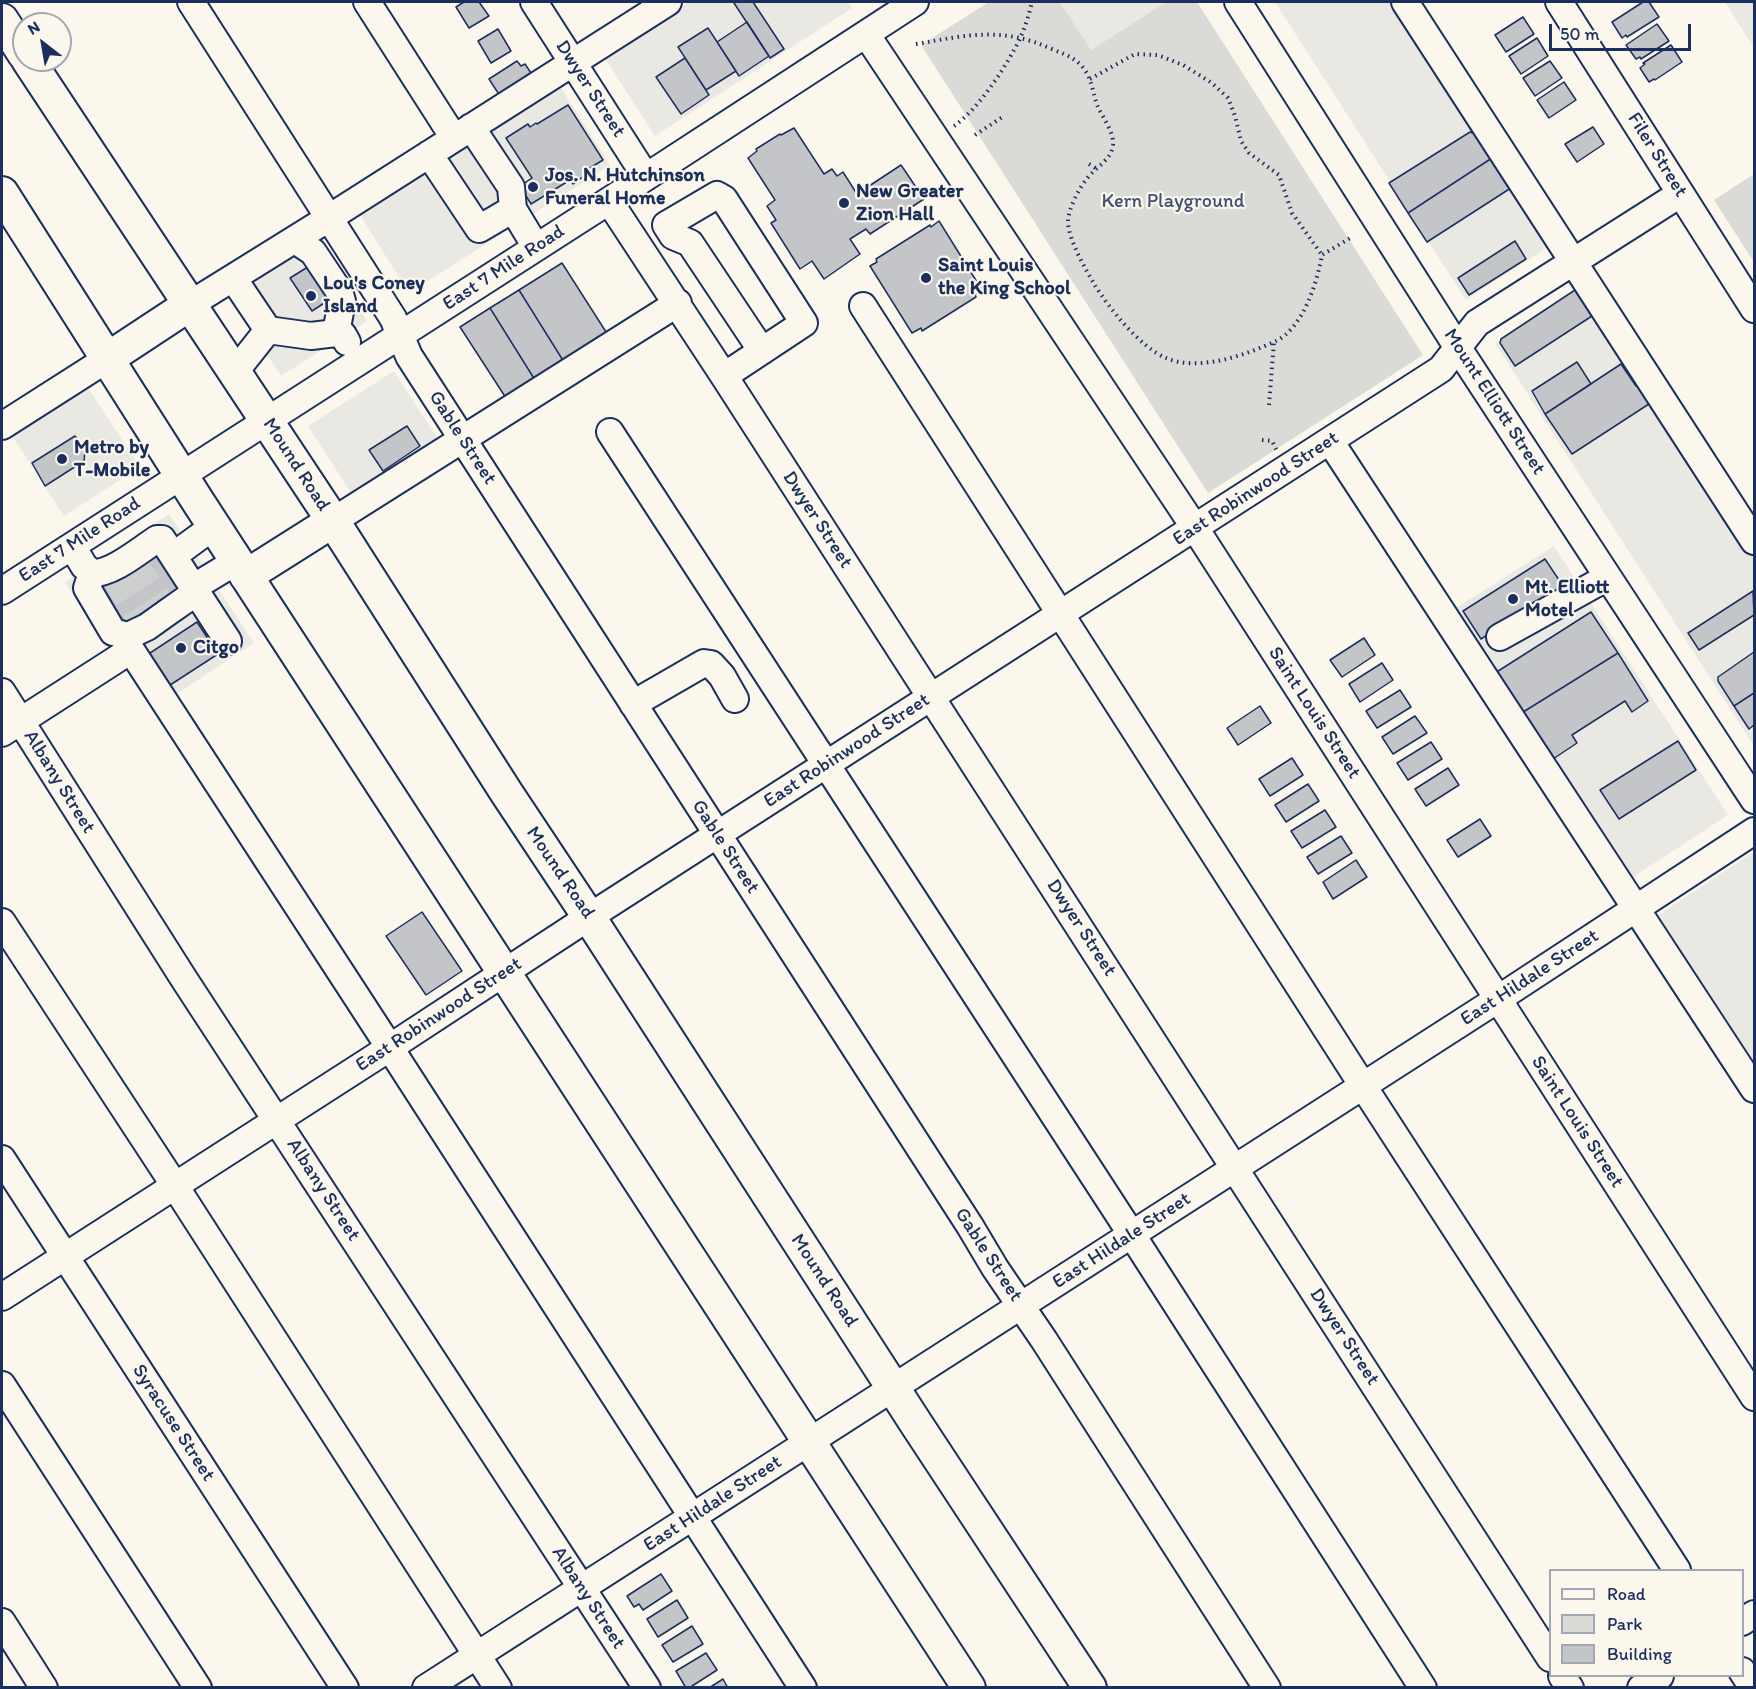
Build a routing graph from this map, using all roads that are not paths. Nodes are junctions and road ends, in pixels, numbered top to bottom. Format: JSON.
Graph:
{"nodes":[{"id":1,"x":191,"y":2,"type":"edge"},
{"id":2,"x":367,"y":2,"type":"edge"},
{"id":3,"x":534,"y":2,"type":"edge"},
{"id":4,"x":668,"y":2,"type":"edge"},
{"id":5,"x":1238,"y":2,"type":"edge"},
{"id":6,"x":1405,"y":2,"type":"edge"},
{"id":7,"x":1559,"y":2,"type":"edge"},
{"id":8,"x":902,"y":5,"type":"edge"},
{"id":9,"x":2,"y":20,"type":"edge"},
{"id":10,"x":866,"y":34,"type":"junction"},
{"id":11,"x":12,"y":35,"type":"edge"},
{"id":12,"x":572,"y":62,"type":"junction"},
{"id":13,"x":36,"y":72,"type":"edge"},
{"id":14,"x":463,"y":132,"type":"junction"},
{"id":15,"x":429,"y":154,"type":"junction"},
{"id":16,"x":646,"y":177,"type":"junction"},
{"id":17,"x":2,"y":193,"type":"edge"},
{"id":18,"x":1680,"y":194,"type":"junction"},
{"id":19,"x":609,"y":201,"type":"junction"},
{"id":20,"x":513,"y":209,"type":"junction"},
{"id":21,"x":329,"y":218,"type":"junction"},
{"id":22,"x":673,"y":236,"type":"junction"},
{"id":23,"x":295,"y":240,"type":"junction"},
{"id":24,"x":536,"y":248,"type":"junction"},
{"id":25,"x":644,"y":253,"type":"junction"},
{"id":26,"x":1574,"y":261,"type":"junction"},
{"id":27,"x":233,"y":278,"type":"junction"},
{"id":28,"x":678,"y":303,"type":"junction"},
{"id":29,"x":189,"y":305,"type":"junction"},
{"id":30,"x":863,"y":306,"type":"dead end"},
{"id":31,"x":1755,"y":309,"type":"edge"},
{"id":32,"x":268,"y":330,"type":"junction"},
{"id":33,"x":336,"y":333,"type":"junction"},
{"id":34,"x":400,"y":335,"type":"junction"},
{"id":35,"x":1458,"y":348,"type":"junction"},
{"id":36,"x":762,"y":351,"type":"junction"},
{"id":37,"x":107,"y":359,"type":"junction"},
{"id":38,"x":359,"y":361,"type":"junction"},
{"id":39,"x":234,"y":373,"type":"junction"},
{"id":40,"x":724,"y":376,"type":"junction"},
{"id":41,"x":266,"y":420,"type":"junction"},
{"id":42,"x":2,"y":426,"type":"edge"},
{"id":43,"x":610,"y":432,"type":"dead end"},
{"id":44,"x":462,"y":438,"type":"junction"},
{"id":45,"x":1329,"y":441,"type":"junction"},
{"id":46,"x":181,"y":475,"type":"junction"},
{"id":47,"x":127,"y":510,"type":"junction"},
{"id":48,"x":333,"y":521,"type":"junction"},
{"id":49,"x":214,"y":526,"type":"junction"},
{"id":50,"x":1196,"y":528,"type":"junction"},
{"id":51,"x":1755,"y":541,"type":"edge"},
{"id":52,"x":72,"y":546,"type":"junction"},
{"id":53,"x":172,"y":556,"type":"junction"},
{"id":54,"x":122,"y":564,"type":"junction"},
{"id":55,"x":242,"y":568,"type":"junction"},
{"id":56,"x":1608,"y":577,"type":"junction"},
{"id":57,"x":194,"y":587,"type":"junction"},
{"id":58,"x":2,"y":591,"type":"edge"},
{"id":59,"x":1061,"y":614,"type":"junction"},
{"id":60,"x":1500,"y":638,"type":"dead end"},
{"id":61,"x":228,"y":641,"type":"dead end"},
{"id":62,"x":2,"y":692,"type":"edge"},
{"id":63,"x":932,"y":697,"type":"junction"},
{"id":64,"x":735,"y":699,"type":"dead end"},
{"id":65,"x":633,"y":704,"type":"junction"},
{"id":66,"x":11,"y":727,"type":"edge"},
{"id":67,"x":826,"y":765,"type":"junction"},
{"id":68,"x":1755,"y":800,"type":"edge"},
{"id":69,"x":1755,"y":831,"type":"edge"},
{"id":70,"x":718,"y":834,"type":"junction"},
{"id":71,"x":1636,"y":909,"type":"junction"},
{"id":72,"x":589,"y":917,"type":"junction"},
{"id":73,"x":2,"y":922,"type":"edge"},
{"id":74,"x":504,"y":973,"type":"junction"},
{"id":75,"x":1498,"y":999,"type":"junction"},
{"id":76,"x":390,"y":1048,"type":"junction"},
{"id":77,"x":1363,"y":1086,"type":"junction"},
{"id":78,"x":1755,"y":1089,"type":"edge"},
{"id":79,"x":278,"y":1120,"type":"junction"},
{"id":80,"x":2,"y":1159,"type":"edge"},
{"id":81,"x":1236,"y":1168,"type":"junction"},
{"id":82,"x":175,"y":1186,"type":"junction"},
{"id":83,"x":1131,"y":1235,"type":"junction"},
{"id":84,"x":65,"y":1256,"type":"junction"},
{"id":85,"x":2,"y":1297,"type":"edge"},
{"id":86,"x":1021,"y":1306,"type":"junction"},
{"id":87,"x":2,"y":1384,"type":"edge"},
{"id":88,"x":893,"y":1387,"type":"junction"},
{"id":89,"x":1755,"y":1397,"type":"edge"},
{"id":90,"x":809,"y":1442,"type":"junction"},
{"id":91,"x":692,"y":1517,"type":"junction"},
{"id":92,"x":1676,"y":1569,"type":"edge"},
{"id":93,"x":582,"y":1588,"type":"junction"},
{"id":94,"x":2,"y":1622,"type":"edge"},
{"id":95,"x":476,"y":1655,"type":"junction"},
{"id":96,"x":1549,"y":1655,"type":"edge"},
{"id":97,"x":1744,"y":1673,"type":"edge"},
{"id":98,"x":1658,"y":1677,"type":"edge"},
{"id":99,"x":44,"y":1688,"type":"edge"},
{"id":100,"x":198,"y":1688,"type":"edge"},
{"id":101,"x":345,"y":1688,"type":"edge"},
{"id":102,"x":426,"y":1688,"type":"edge"},
{"id":103,"x":498,"y":1688,"type":"edge"},
{"id":104,"x":647,"y":1688,"type":"edge"},
{"id":105,"x":803,"y":1688,"type":"edge"},
{"id":106,"x":969,"y":1688,"type":"edge"},
{"id":107,"x":1090,"y":1688,"type":"edge"},
{"id":108,"x":1267,"y":1688,"type":"edge"},
{"id":109,"x":1423,"y":1688,"type":"edge"},
{"id":110,"x":1641,"y":1688,"type":"edge"},
{"id":111,"x":1753,"y":1688,"type":"edge"}],
"edges":[{"from":1,"to":21,"type":"street","name":"Gable Street"},
{"from":2,"to":14,"type":"street"},
{"from":3,"to":12,"type":"street","name":"Dwyer Street"},
{"from":4,"to":12,"type":"street"},
{"from":5,"to":35,"type":"street","name":"Mount Elliott Street"},
{"from":6,"to":26,"type":"street"},
{"from":7,"to":18,"type":"street","name":"Filer Street"},
{"from":8,"to":10,"type":"street","name":"East 7 Mile Road"},
{"from":9,"to":11,"type":"main road"},
{"from":10,"to":16,"type":"street","name":"East 7 Mile Road"},
{"from":10,"to":50,"type":"street","name":"Saint Louis Street"},
{"from":12,"to":14,"type":"street"},
{"from":12,"to":16,"type":"street","name":"Dwyer Street"},
{"from":13,"to":29,"type":"main road","name":"Mound Road"},
{"from":14,"to":15,"type":"street"},
{"from":14,"to":20,"type":"street"},
{"from":15,"to":20,"type":"street"},
{"from":15,"to":21,"type":"street"},
{"from":16,"to":19,"type":"street","name":"East 7 Mile Road"},
{"from":17,"to":37,"type":"main road"},
{"from":18,"to":26,"type":"street","name":"East Robinwood Street"},
{"from":18,"to":31,"type":"street","name":"Filer Street"},
{"from":19,"to":24,"type":"street","name":"East 7 Mile Road"},
{"from":19,"to":25,"type":"street","name":"Dwyer Street"},
{"from":20,"to":24,"type":"street"},
{"from":21,"to":23,"type":"street"},
{"from":21,"to":34,"type":"street","name":"Gable Street"},
{"from":22,"to":25,"type":"street"},
{"from":22,"to":36,"type":"street"},
{"from":22,"to":36,"type":"street"},
{"from":23,"to":27,"type":"street"},
{"from":23,"to":33,"type":"street"},
{"from":24,"to":34,"type":"street","name":"East 7 Mile Road"},
{"from":25,"to":28,"type":"street","name":"Dwyer Street"},
{"from":26,"to":35,"type":"street","name":"East Robinwood Street"},
{"from":26,"to":51,"type":"street"},
{"from":27,"to":29,"type":"street"},
{"from":27,"to":32,"type":"street"},
{"from":28,"to":40,"type":"street","name":"Dwyer Street"},
{"from":28,"to":44,"type":"street"},
{"from":29,"to":37,"type":"main road"},
{"from":29,"to":39,"type":"main road","name":"Mound Road"},
{"from":30,"to":59,"type":"street"},
{"from":32,"to":33,"type":"street"},
{"from":32,"to":39,"type":"street"},
{"from":33,"to":38,"type":"street"},
{"from":34,"to":38,"type":"street","name":"East 7 Mile Road"},
{"from":34,"to":44,"type":"street","name":"Gable Street"},
{"from":35,"to":45,"type":"street","name":"East Robinwood Street"},
{"from":35,"to":56,"type":"street","name":"Mount Elliott Street"},
{"from":36,"to":40,"type":"street"},
{"from":37,"to":42,"type":"street"},
{"from":37,"to":46,"type":"main road"},
{"from":38,"to":41,"type":"street","name":"East 7 Mile Road"},
{"from":39,"to":41,"type":"main road","name":"Mound Road"},
{"from":40,"to":63,"type":"street","name":"Dwyer Street"},
{"from":41,"to":46,"type":"street","name":"East 7 Mile Road"},
{"from":41,"to":48,"type":"main road","name":"Mound Road"},
{"from":43,"to":67,"type":"street"},
{"from":44,"to":48,"type":"street"},
{"from":44,"to":65,"type":"street","name":"Gable Street"},
{"from":45,"to":50,"type":"street","name":"East Robinwood Street"},
{"from":45,"to":71,"type":"street"},
{"from":46,"to":47,"type":"street","name":"East 7 Mile Road"},
{"from":46,"to":49,"type":"main road"},
{"from":47,"to":52,"type":"street","name":"East 7 Mile Road"},
{"from":47,"to":54,"type":"street"},
{"from":48,"to":55,"type":"main road"},
{"from":48,"to":72,"type":"main road","name":"Mound Road"},
{"from":49,"to":53,"type":"street"},
{"from":49,"to":55,"type":"main road"},
{"from":50,"to":59,"type":"street","name":"East Robinwood Street"},
{"from":50,"to":75,"type":"street","name":"Saint Louis Street"},
{"from":52,"to":54,"type":"street"},
{"from":52,"to":58,"type":"street","name":"East 7 Mile Road"},
{"from":53,"to":54,"type":"street"},
{"from":53,"to":57,"type":"street"},
{"from":54,"to":57,"type":"street"},
{"from":55,"to":57,"type":"street"},
{"from":55,"to":74,"type":"main road"},
{"from":56,"to":60,"type":"street"},
{"from":56,"to":68,"type":"street","name":"Mount Elliott Street"},
{"from":57,"to":61,"type":"street"},
{"from":59,"to":63,"type":"street","name":"East Robinwood Street"},
{"from":59,"to":77,"type":"street"},
{"from":62,"to":66,"type":"street","name":"Albany Street"},
{"from":63,"to":67,"type":"street","name":"East Robinwood Street"},
{"from":63,"to":81,"type":"street","name":"Dwyer Street"},
{"from":64,"to":65,"type":"street"},
{"from":65,"to":70,"type":"street","name":"Gable Street"},
{"from":66,"to":76,"type":"street"},
{"from":66,"to":79,"type":"street","name":"Albany Street"},
{"from":67,"to":70,"type":"street","name":"East Robinwood Street"},
{"from":67,"to":83,"type":"street"},
{"from":69,"to":71,"type":"street","name":"East Hildale Street"},
{"from":70,"to":72,"type":"street","name":"East Robinwood Street"},
{"from":70,"to":86,"type":"street","name":"Gable Street"},
{"from":71,"to":75,"type":"street","name":"East Hildale Street"},
{"from":71,"to":78,"type":"street"},
{"from":72,"to":74,"type":"street","name":"East Robinwood Street"},
{"from":72,"to":88,"type":"main road","name":"Mound Road"},
{"from":73,"to":82,"type":"street"},
{"from":74,"to":76,"type":"street","name":"East Robinwood Street"},
{"from":74,"to":90,"type":"main road"},
{"from":75,"to":77,"type":"street","name":"East Hildale Street"},
{"from":75,"to":89,"type":"street","name":"Saint Louis Street"},
{"from":76,"to":79,"type":"street","name":"East Robinwood Street"},
{"from":76,"to":91,"type":"street"},
{"from":77,"to":81,"type":"street","name":"East Hildale Street"},
{"from":77,"to":92,"type":"street"},
{"from":79,"to":82,"type":"street","name":"East Robinwood Street"},
{"from":79,"to":93,"type":"street","name":"Albany Street"},
{"from":80,"to":84,"type":"street","name":"Syracuse Street"},
{"from":81,"to":83,"type":"street","name":"East Hildale Street"},
{"from":81,"to":96,"type":"street","name":"Dwyer Street"},
{"from":82,"to":84,"type":"street","name":"East Robinwood Street"},
{"from":82,"to":95,"type":"street"},
{"from":83,"to":86,"type":"street","name":"East Hildale Street"},
{"from":83,"to":109,"type":"street"},
{"from":84,"to":85,"type":"street","name":"East Robinwood Street"},
{"from":84,"to":101,"type":"street","name":"Syracuse Street"},
{"from":86,"to":88,"type":"street","name":"East Hildale Street"},
{"from":86,"to":108,"type":"street","name":"Gable Street"},
{"from":87,"to":100,"type":"street"},
{"from":88,"to":90,"type":"street","name":"East Hildale Street"},
{"from":88,"to":107,"type":"main road","name":"Mound Road"},
{"from":90,"to":91,"type":"street","name":"East Hildale Street"},
{"from":90,"to":106,"type":"main road"},
{"from":91,"to":93,"type":"street","name":"East Hildale Street"},
{"from":91,"to":105,"type":"street"},
{"from":93,"to":95,"type":"street","name":"East Hildale Street"},
{"from":93,"to":104,"type":"street","name":"Albany Street"},
{"from":94,"to":99,"type":"street"},
{"from":95,"to":102,"type":"street","name":"East Hildale Street"},
{"from":95,"to":103,"type":"street"},
{"from":97,"to":111,"type":"street"},
{"from":98,"to":110,"type":"street"}]}
